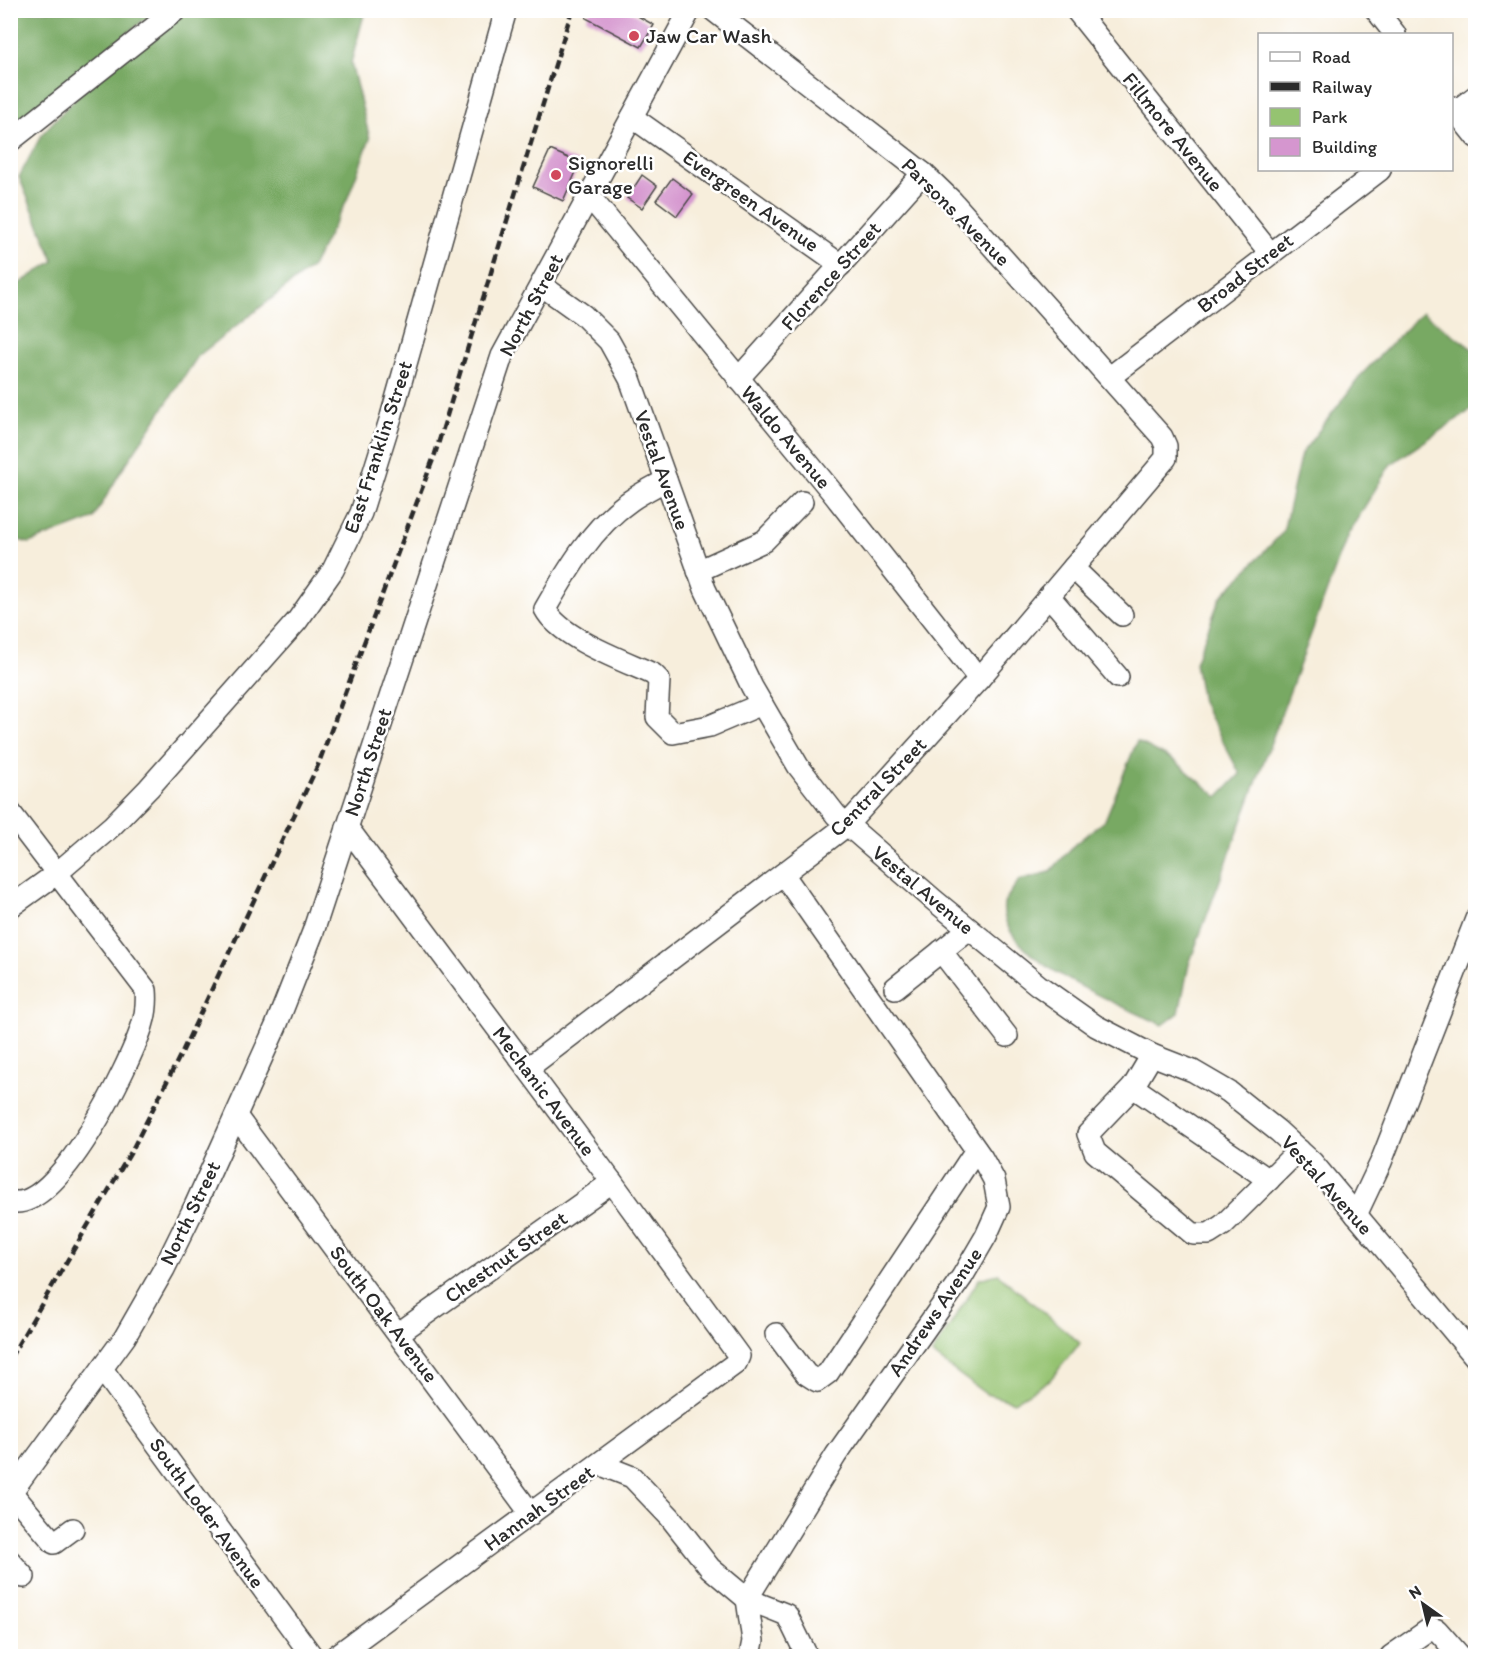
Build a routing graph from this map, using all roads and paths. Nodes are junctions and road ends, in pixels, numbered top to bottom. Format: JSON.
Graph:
{"nodes":[{"id":1,"x":176,"y":10,"type":"edge"},
{"id":2,"x":506,"y":10,"type":"edge"},
{"id":3,"x":690,"y":10,"type":"edge"},
{"id":4,"x":714,"y":10,"type":"edge"},
{"id":5,"x":1076,"y":10,"type":"edge"},
{"id":6,"x":1376,"y":10,"type":"edge"},
{"id":7,"x":1394,"y":33,"type":"edge"},
{"id":8,"x":1476,"y":96,"type":"edge"},
{"id":9,"x":1453,"y":111,"type":"edge"},
{"id":10,"x":632,"y":117,"type":"junction"},
{"id":11,"x":1476,"y":138,"type":"edge"},
{"id":12,"x":10,"y":141,"type":"edge"},
{"id":13,"x":1379,"y":171,"type":"edge"},
{"id":14,"x":923,"y":173,"type":"junction"},
{"id":15,"x":590,"y":197,"type":"junction"},
{"id":16,"x":1270,"y":253,"type":"junction"},
{"id":17,"x":841,"y":265,"type":"junction"},
{"id":18,"x":541,"y":285,"type":"junction"},
{"id":19,"x":1110,"y":377,"type":"junction"},
{"id":20,"x":738,"y":379,"type":"junction"},
{"id":21,"x":1166,"y":446,"type":"joint"},
{"id":22,"x":666,"y":480,"type":"junction"},
{"id":23,"x":802,"y":502,"type":"dead end"},
{"id":24,"x":1073,"y":568,"type":"junction"},
{"id":25,"x":698,"y":571,"type":"junction"},
{"id":26,"x":1049,"y":596,"type":"junction"},
{"id":27,"x":1122,"y":615,"type":"dead end"},
{"id":28,"x":1118,"y":677,"type":"dead end"},
{"id":29,"x":979,"y":679,"type":"junction"},
{"id":30,"x":762,"y":704,"type":"junction"},
{"id":31,"x":10,"y":812,"type":"edge"},
{"id":32,"x":846,"y":826,"type":"junction"},
{"id":33,"x":347,"y":827,"type":"junction"},
{"id":34,"x":56,"y":874,"type":"junction"},
{"id":35,"x":783,"y":874,"type":"junction"},
{"id":36,"x":10,"y":907,"type":"edge"},
{"id":37,"x":1476,"y":919,"type":"edge"},
{"id":38,"x":969,"y":929,"type":"junction"},
{"id":39,"x":941,"y":951,"type":"junction"},
{"id":40,"x":895,"y":988,"type":"dead end"},
{"id":41,"x":1007,"y":1036,"type":"dead end"},
{"id":42,"x":1152,"y":1055,"type":"junction"},
{"id":43,"x":528,"y":1068,"type":"junction"},
{"id":44,"x":1133,"y":1087,"type":"junction"},
{"id":45,"x":236,"y":1116,"type":"junction"},
{"id":46,"x":976,"y":1150,"type":"junction"},
{"id":47,"x":1299,"y":1150,"type":"junction"},
{"id":48,"x":1269,"y":1180,"type":"junction"},
{"id":49,"x":612,"y":1182,"type":"junction"},
{"id":50,"x":10,"y":1201,"type":"edge"},
{"id":51,"x":1356,"y":1215,"type":"junction"},
{"id":52,"x":399,"y":1333,"type":"junction"},
{"id":53,"x":776,"y":1334,"type":"dead end"},
{"id":54,"x":739,"y":1356,"type":"joint"},
{"id":55,"x":1476,"y":1358,"type":"edge"},
{"id":56,"x":102,"y":1369,"type":"junction"},
{"id":57,"x":599,"y":1464,"type":"junction"},
{"id":58,"x":11,"y":1494,"type":"edge"},
{"id":59,"x":531,"y":1514,"type":"junction"},
{"id":60,"x":73,"y":1529,"type":"dead end"},
{"id":61,"x":747,"y":1599,"type":"junction"},
{"id":62,"x":312,"y":1656,"type":"edge"},
{"id":63,"x":336,"y":1656,"type":"edge"},
{"id":64,"x":750,"y":1656,"type":"edge"},
{"id":65,"x":807,"y":1656,"type":"edge"},
{"id":66,"x":1390,"y":1656,"type":"edge"},
{"id":67,"x":1460,"y":1656,"type":"edge"}],
"edges":[{"from":1,"to":12,"type":"street"},
{"from":2,"to":34,"type":"street","name":"East Franklin Street"},
{"from":3,"to":10,"type":"street","name":"North Street"},
{"from":4,"to":14,"type":"street","name":"Parsons Avenue"},
{"from":5,"to":16,"type":"street","name":"Fillmore Avenue"},
{"from":6,"to":7,"type":"street"},
{"from":8,"to":9,"type":"street"},
{"from":9,"to":11,"type":"street"},
{"from":10,"to":15,"type":"street","name":"North Street"},
{"from":10,"to":17,"type":"street","name":"Evergreen Avenue"},
{"from":13,"to":16,"type":"street","name":"Broad Street"},
{"from":14,"to":17,"type":"street","name":"Florence Street"},
{"from":14,"to":19,"type":"street","name":"Parsons Avenue"},
{"from":15,"to":18,"type":"street","name":"North Street"},
{"from":15,"to":20,"type":"street","name":"Waldo Avenue"},
{"from":16,"to":19,"type":"street","name":"Broad Street"},
{"from":17,"to":20,"type":"street","name":"Florence Street"},
{"from":18,"to":22,"type":"street","name":"Vestal Avenue"},
{"from":18,"to":33,"type":"street","name":"North Street"},
{"from":19,"to":21,"type":"street","name":"Parsons Avenue"},
{"from":20,"to":29,"type":"street","name":"Waldo Avenue"},
{"from":21,"to":24,"type":"street","name":"Central Street"},
{"from":22,"to":25,"type":"street","name":"Vestal Avenue"},
{"from":22,"to":30,"type":"street"},
{"from":23,"to":25,"type":"street"},
{"from":24,"to":26,"type":"street","name":"Central Street"},
{"from":24,"to":27,"type":"street"},
{"from":25,"to":30,"type":"street","name":"Vestal Avenue"},
{"from":26,"to":28,"type":"street"},
{"from":26,"to":29,"type":"street","name":"Central Street"},
{"from":29,"to":32,"type":"street","name":"Central Street"},
{"from":30,"to":32,"type":"street","name":"Vestal Avenue"},
{"from":31,"to":34,"type":"street"},
{"from":32,"to":35,"type":"street","name":"Central Street"},
{"from":32,"to":38,"type":"street","name":"Vestal Avenue"},
{"from":33,"to":43,"type":"street","name":"Mechanic Avenue"},
{"from":33,"to":45,"type":"street","name":"North Street"},
{"from":34,"to":36,"type":"street","name":"East Franklin Street"},
{"from":34,"to":50,"type":"street"},
{"from":35,"to":43,"type":"street","name":"Central Street"},
{"from":35,"to":46,"type":"street","name":"Andrews Avenue"},
{"from":37,"to":51,"type":"street"},
{"from":38,"to":39,"type":"street"},
{"from":38,"to":42,"type":"street","name":"Vestal Avenue"},
{"from":39,"to":40,"type":"street"},
{"from":39,"to":41,"type":"street"},
{"from":42,"to":44,"type":"street"},
{"from":42,"to":47,"type":"street","name":"Vestal Avenue"},
{"from":43,"to":49,"type":"street","name":"Mechanic Avenue"},
{"from":44,"to":48,"type":"street"},
{"from":44,"to":48,"type":"street"},
{"from":45,"to":52,"type":"street","name":"South Oak Avenue"},
{"from":45,"to":56,"type":"street","name":"North Street"},
{"from":46,"to":53,"type":"street"},
{"from":46,"to":61,"type":"street","name":"Andrews Avenue"},
{"from":47,"to":48,"type":"street"},
{"from":47,"to":51,"type":"street","name":"Vestal Avenue"},
{"from":49,"to":52,"type":"street","name":"Chestnut Street"},
{"from":49,"to":54,"type":"street","name":"Mechanic Avenue"},
{"from":51,"to":55,"type":"street","name":"Vestal Avenue"},
{"from":52,"to":59,"type":"street","name":"South Oak Avenue"},
{"from":54,"to":57,"type":"street","name":"Hannah Street"},
{"from":56,"to":58,"type":"street","name":"North Street"},
{"from":56,"to":62,"type":"street","name":"South Loder Avenue"},
{"from":57,"to":59,"type":"street","name":"Hannah Street"},
{"from":57,"to":61,"type":"street"},
{"from":58,"to":60,"type":"street"},
{"from":59,"to":63,"type":"street","name":"Hannah Street"},
{"from":61,"to":64,"type":"street"},
{"from":61,"to":65,"type":"street"},
{"from":66,"to":67,"type":"street"}]}
